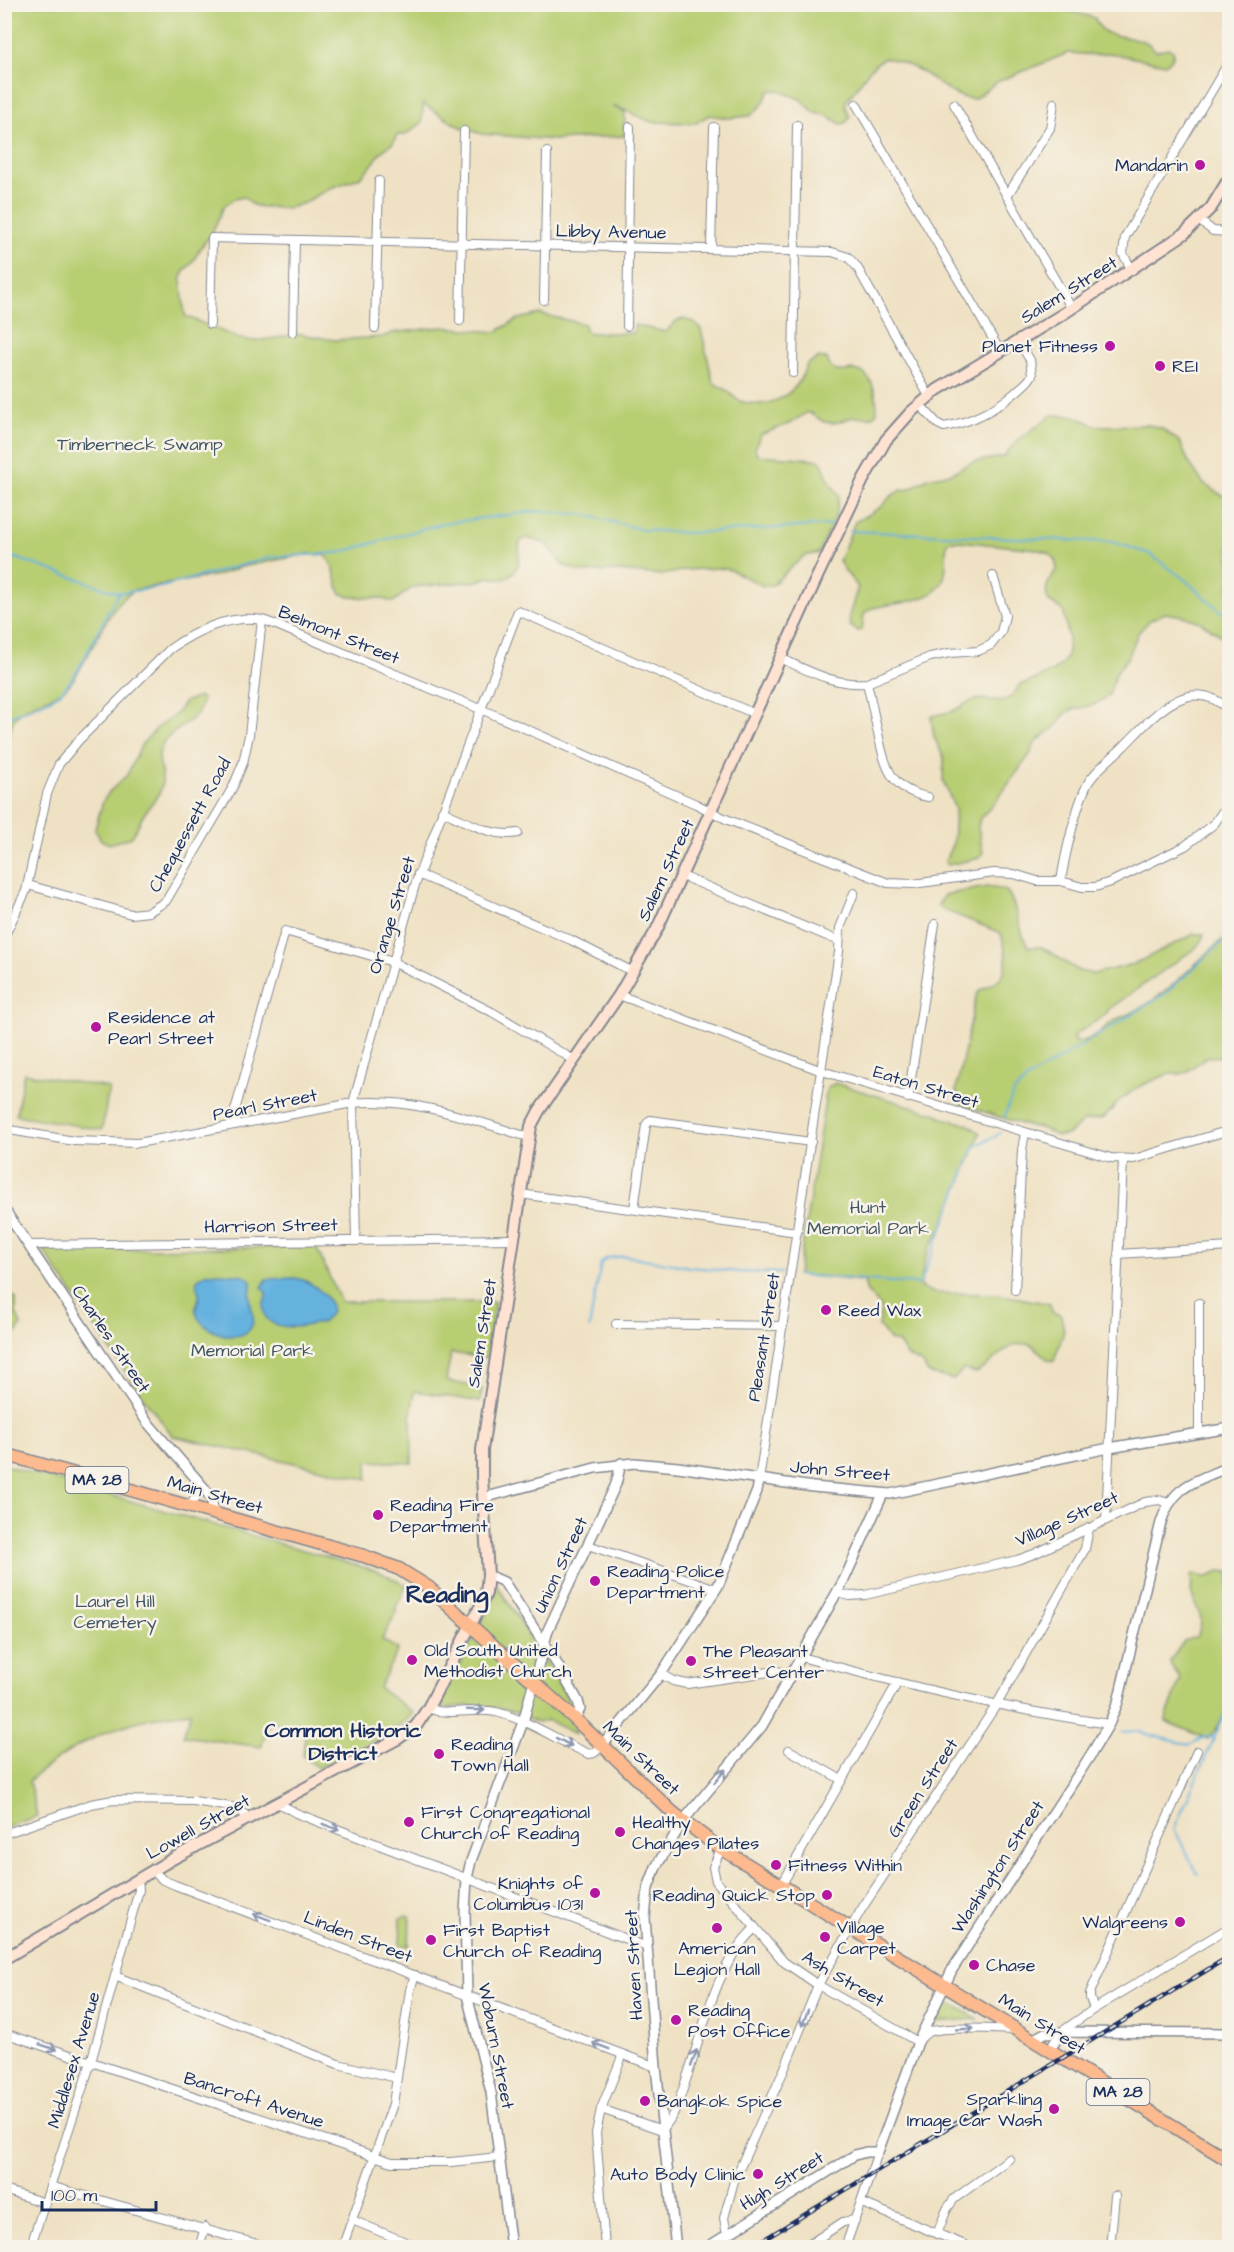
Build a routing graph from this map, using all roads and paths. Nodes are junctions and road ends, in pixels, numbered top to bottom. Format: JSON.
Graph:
{"nodes":[{"id":1,"x":1230,"y":60,"type":"edge"},
{"id":2,"x":1054,"y":103,"type":"dead end"},
{"id":3,"x":856,"y":104,"type":"dead end"},
{"id":4,"x":954,"y":105,"type":"dead end"},
{"id":5,"x":797,"y":125,"type":"dead end"},
{"id":6,"x":630,"y":127,"type":"dead end"},
{"id":7,"x":714,"y":128,"type":"dead end"},
{"id":8,"x":464,"y":131,"type":"dead end"},
{"id":9,"x":547,"y":152,"type":"dead end"},
{"id":10,"x":1230,"y":177,"type":"edge"},
{"id":11,"x":379,"y":181,"type":"dead end"},
{"id":12,"x":1007,"y":196,"type":"junction"},
{"id":13,"x":1200,"y":221,"type":"junction"},
{"id":14,"x":1230,"y":232,"type":"edge"},
{"id":15,"x":295,"y":240,"type":"junction"},
{"id":16,"x":378,"y":242,"type":"junction"},
{"id":17,"x":462,"y":244,"type":"junction"},
{"id":18,"x":546,"y":246,"type":"junction"},
{"id":19,"x":628,"y":247,"type":"junction"},
{"id":20,"x":711,"y":249,"type":"junction"},
{"id":21,"x":795,"y":251,"type":"junction"},
{"id":22,"x":1132,"y":270,"type":"junction"},
{"id":23,"x":544,"y":300,"type":"dead end"},
{"id":24,"x":1072,"y":309,"type":"junction"},
{"id":25,"x":460,"y":321,"type":"dead end"},
{"id":26,"x":210,"y":324,"type":"dead end"},
{"id":27,"x":627,"y":326,"type":"dead end"},
{"id":28,"x":375,"y":328,"type":"dead end"},
{"id":29,"x":293,"y":332,"type":"dead end"},
{"id":30,"x":1018,"y":340,"type":"junction"},
{"id":31,"x":999,"y":351,"type":"junction"},
{"id":32,"x":793,"y":373,"type":"dead end"},
{"id":33,"x":929,"y":396,"type":"junction"},
{"id":34,"x":919,"y":404,"type":"junction"},
{"id":35,"x":993,"y":576,"type":"dead end"},
{"id":36,"x":262,"y":620,"type":"junction"},
{"id":37,"x":780,"y":658,"type":"junction"},
{"id":38,"x":867,"y":682,"type":"junction"},
{"id":39,"x":481,"y":709,"type":"junction"},
{"id":40,"x":1230,"y":711,"type":"edge"},
{"id":41,"x":755,"y":714,"type":"junction"},
{"id":42,"x":928,"y":796,"type":"dead end"},
{"id":43,"x":1230,"y":801,"type":"edge"},
{"id":44,"x":442,"y":810,"type":"junction"},
{"id":45,"x":710,"y":811,"type":"junction"},
{"id":46,"x":518,"y":833,"type":"dead end"},
{"id":47,"x":418,"y":874,"type":"junction"},
{"id":48,"x":682,"y":876,"type":"junction"},
{"id":49,"x":1061,"y":881,"type":"junction"},
{"id":50,"x":28,"y":885,"type":"junction"},
{"id":51,"x":854,"y":893,"type":"dead end"},
{"id":52,"x":935,"y":924,"type":"dead end"},
{"id":53,"x":4,"y":937,"type":"edge"},
{"id":54,"x":839,"y":941,"type":"junction"},
{"id":55,"x":393,"y":962,"type":"junction"},
{"id":56,"x":633,"y":972,"type":"junction"},
{"id":57,"x":619,"y":995,"type":"junction"},
{"id":58,"x":574,"y":1060,"type":"junction"},
{"id":59,"x":822,"y":1071,"type":"junction"},
{"id":60,"x":908,"y":1098,"type":"junction"},
{"id":61,"x":353,"y":1103,"type":"junction"},
{"id":62,"x":235,"y":1125,"type":"junction"},
{"id":63,"x":4,"y":1129,"type":"edge"},
{"id":64,"x":1230,"y":1130,"type":"edge"},
{"id":65,"x":1025,"y":1133,"type":"junction"},
{"id":66,"x":528,"y":1137,"type":"junction"},
{"id":67,"x":811,"y":1142,"type":"junction"},
{"id":68,"x":1123,"y":1160,"type":"junction"},
{"id":69,"x":520,"y":1194,"type":"junction"},
{"id":70,"x":4,"y":1209,"type":"edge"},
{"id":71,"x":634,"y":1209,"type":"junction"},
{"id":72,"x":797,"y":1232,"type":"junction"},
{"id":73,"x":513,"y":1239,"type":"junction"},
{"id":74,"x":356,"y":1240,"type":"junction"},
{"id":75,"x":29,"y":1245,"type":"junction"},
{"id":76,"x":1230,"y":1247,"type":"edge"},
{"id":77,"x":1119,"y":1254,"type":"junction"},
{"id":78,"x":1016,"y":1290,"type":"dead end"},
{"id":79,"x":1199,"y":1303,"type":"dead end"},
{"id":80,"x":616,"y":1324,"type":"dead end"},
{"id":81,"x":783,"y":1326,"type":"junction"},
{"id":82,"x":1230,"y":1428,"type":"edge"},
{"id":83,"x":1199,"y":1433,"type":"junction"},
{"id":84,"x":1109,"y":1448,"type":"junction"},
{"id":85,"x":4,"y":1454,"type":"edge"},
{"id":86,"x":621,"y":1463,"type":"junction"},
{"id":87,"x":1230,"y":1466,"type":"edge"},
{"id":88,"x":759,"y":1480,"type":"junction"},
{"id":89,"x":200,"y":1484,"type":"junction"},
{"id":90,"x":883,"y":1494,"type":"junction"},
{"id":91,"x":483,"y":1498,"type":"junction"},
{"id":92,"x":1168,"y":1503,"type":"junction"},
{"id":93,"x":190,"y":1507,"type":"junction"},
{"id":94,"x":213,"y":1513,"type":"junction"},
{"id":95,"x":1106,"y":1520,"type":"junction"},
{"id":96,"x":1089,"y":1528,"type":"junction"},
{"id":97,"x":588,"y":1545,"type":"junction"},
{"id":98,"x":488,"y":1575,"type":"junction"},
{"id":99,"x":716,"y":1589,"type":"junction"},
{"id":100,"x":837,"y":1593,"type":"junction"},
{"id":101,"x":471,"y":1625,"type":"junction"},
{"id":102,"x":543,"y":1645,"type":"junction"},
{"id":103,"x":801,"y":1657,"type":"junction"},
{"id":104,"x":661,"y":1674,"type":"junction"},
{"id":105,"x":791,"y":1674,"type":"junction"},
{"id":106,"x":534,"y":1682,"type":"junction"},
{"id":107,"x":898,"y":1682,"type":"junction"},
{"id":108,"x":998,"y":1704,"type":"junction"},
{"id":109,"x":428,"y":1708,"type":"junction"},
{"id":110,"x":575,"y":1719,"type":"junction"},
{"id":111,"x":523,"y":1722,"type":"junction"},
{"id":112,"x":1109,"y":1724,"type":"junction"},
{"id":113,"x":410,"y":1731,"type":"joint"},
{"id":114,"x":602,"y":1746,"type":"junction"},
{"id":115,"x":789,"y":1750,"type":"dead end"},
{"id":116,"x":1197,"y":1751,"type":"dead end"},
{"id":117,"x":842,"y":1780,"type":"junction"},
{"id":118,"x":278,"y":1803,"type":"junction"},
{"id":119,"x":249,"y":1818,"type":"junction"},
{"id":120,"x":683,"y":1821,"type":"junction"},
{"id":121,"x":4,"y":1834,"type":"edge"},
{"id":122,"x":721,"y":1849,"type":"junction"},
{"id":123,"x":153,"y":1870,"type":"junction"},
{"id":124,"x":467,"y":1878,"type":"junction"},
{"id":125,"x":138,"y":1879,"type":"junction"},
{"id":126,"x":781,"y":1886,"type":"junction"},
{"id":127,"x":1230,"y":1927,"type":"edge"},
{"id":128,"x":850,"y":1928,"type":"junction"},
{"id":129,"x":754,"y":1929,"type":"junction"},
{"id":130,"x":647,"y":1947,"type":"junction"},
{"id":131,"x":4,"y":1959,"type":"edge"},
{"id":132,"x":415,"y":1975,"type":"junction"},
{"id":133,"x":115,"y":1976,"type":"junction"},
{"id":134,"x":818,"y":1985,"type":"junction"},
{"id":135,"x":944,"y":1985,"type":"junction"},
{"id":136,"x":467,"y":1995,"type":"junction"},
{"id":137,"x":1094,"y":2009,"type":"junction"},
{"id":138,"x":1017,"y":2030,"type":"junction"},
{"id":139,"x":1060,"y":2032,"type":"junction"},
{"id":140,"x":4,"y":2033,"type":"edge"},
{"id":141,"x":1230,"y":2033,"type":"edge"},
{"id":142,"x":1032,"y":2040,"type":"junction"},
{"id":143,"x":918,"y":2042,"type":"junction"},
{"id":144,"x":1050,"y":2050,"type":"junction"},
{"id":145,"x":623,"y":2054,"type":"junction"},
{"id":146,"x":91,"y":2062,"type":"junction"},
{"id":147,"x":656,"y":2067,"type":"junction"},
{"id":148,"x":397,"y":2078,"type":"junction"},
{"id":149,"x":601,"y":2109,"type":"junction"},
{"id":150,"x":662,"y":2130,"type":"junction"},
{"id":151,"x":878,"y":2152,"type":"junction"},
{"id":152,"x":375,"y":2157,"type":"junction"},
{"id":153,"x":499,"y":2157,"type":"junction"},
{"id":154,"x":1009,"y":2159,"type":"dead end"},
{"id":155,"x":1230,"y":2161,"type":"edge"},
{"id":156,"x":50,"y":2186,"type":"junction"},
{"id":157,"x":4,"y":2190,"type":"edge"},
{"id":158,"x":1115,"y":2196,"type":"dead end"},
{"id":159,"x":45,"y":2203,"type":"junction"},
{"id":160,"x":862,"y":2203,"type":"junction"},
{"id":161,"x":352,"y":2220,"type":"junction"},
{"id":162,"x":855,"y":2220,"type":"junction"},
{"id":163,"x":205,"y":2228,"type":"junction"},
{"id":164,"x":937,"y":2234,"type":"junction"},
{"id":165,"x":727,"y":2235,"type":"junction"},
{"id":166,"x":30,"y":2247,"type":"edge"},
{"id":167,"x":199,"y":2247,"type":"edge"},
{"id":168,"x":271,"y":2247,"type":"edge"},
{"id":169,"x":342,"y":2247,"type":"edge"},
{"id":170,"x":420,"y":2247,"type":"edge"},
{"id":171,"x":511,"y":2247,"type":"edge"},
{"id":172,"x":605,"y":2247,"type":"edge"},
{"id":173,"x":676,"y":2247,"type":"edge"},
{"id":174,"x":706,"y":2247,"type":"edge"},
{"id":175,"x":804,"y":2247,"type":"edge"},
{"id":176,"x":845,"y":2247,"type":"edge"},
{"id":177,"x":968,"y":2247,"type":"edge"},
{"id":178,"x":1110,"y":2247,"type":"edge"}],
"edges":[{"from":1,"to":22,"type":"street"},
{"from":2,"to":12,"type":"street"},
{"from":3,"to":31,"type":"street"},
{"from":4,"to":12,"type":"street"},
{"from":5,"to":21,"type":"street"},
{"from":6,"to":19,"type":"street"},
{"from":7,"to":20,"type":"street"},
{"from":8,"to":17,"type":"street"},
{"from":9,"to":18,"type":"street"},
{"from":10,"to":13,"type":"main road","name":"Salem Street"},
{"from":11,"to":16,"type":"street"},
{"from":12,"to":24,"type":"street"},
{"from":13,"to":14,"type":"street"},
{"from":13,"to":22,"type":"main road","name":"Salem Street"},
{"from":15,"to":16,"type":"street","name":"Libby Avenue"},
{"from":15,"to":26,"type":"street","name":"Libby Avenue"},
{"from":15,"to":29,"type":"street"},
{"from":16,"to":17,"type":"street","name":"Libby Avenue"},
{"from":16,"to":28,"type":"street"},
{"from":17,"to":18,"type":"street","name":"Libby Avenue"},
{"from":17,"to":25,"type":"street"},
{"from":18,"to":19,"type":"street","name":"Libby Avenue"},
{"from":18,"to":23,"type":"street"},
{"from":19,"to":20,"type":"street","name":"Libby Avenue"},
{"from":19,"to":27,"type":"street"},
{"from":20,"to":21,"type":"street","name":"Libby Avenue"},
{"from":21,"to":32,"type":"street"},
{"from":21,"to":33,"type":"street","name":"Libby Avenue"},
{"from":22,"to":24,"type":"main road","name":"Salem Street"},
{"from":24,"to":30,"type":"main road","name":"Salem Street"},
{"from":30,"to":31,"type":"main road","name":"Salem Street"},
{"from":30,"to":34,"type":"street"},
{"from":31,"to":33,"type":"main road","name":"Salem Street"},
{"from":33,"to":34,"type":"main road","name":"Salem Street"},
{"from":34,"to":37,"type":"main road","name":"Salem Street"},
{"from":35,"to":38,"type":"street"},
{"from":36,"to":39,"type":"street","name":"Belmont Street"},
{"from":36,"to":50,"type":"street","name":"Belmont Street"},
{"from":36,"to":50,"type":"street","name":"Chequessett Road"},
{"from":37,"to":38,"type":"street"},
{"from":37,"to":41,"type":"main road","name":"Salem Street"},
{"from":38,"to":42,"type":"street"},
{"from":39,"to":41,"type":"street","name":"Orange Street"},
{"from":39,"to":44,"type":"street","name":"Orange Street"},
{"from":39,"to":45,"type":"street","name":"Belmont Street"},
{"from":40,"to":49,"type":"street"},
{"from":41,"to":45,"type":"main road","name":"Salem Street"},
{"from":43,"to":49,"type":"street","name":"Belmont Street"},
{"from":44,"to":46,"type":"street"},
{"from":44,"to":47,"type":"street","name":"Orange Street"},
{"from":45,"to":48,"type":"main road","name":"Salem Street"},
{"from":45,"to":49,"type":"street","name":"Belmont Street"},
{"from":47,"to":55,"type":"street","name":"Orange Street"},
{"from":47,"to":56,"type":"street"},
{"from":48,"to":54,"type":"street"},
{"from":48,"to":56,"type":"main road","name":"Salem Street"},
{"from":50,"to":53,"type":"street","name":"Belmont Street"},
{"from":51,"to":54,"type":"street","name":"Pleasant Street"},
{"from":52,"to":60,"type":"street"},
{"from":54,"to":59,"type":"street","name":"Pleasant Street"},
{"from":55,"to":58,"type":"street"},
{"from":55,"to":61,"type":"street","name":"Orange Street"},
{"from":55,"to":62,"type":"street"},
{"from":56,"to":57,"type":"main road","name":"Salem Street"},
{"from":57,"to":58,"type":"main road","name":"Salem Street"},
{"from":57,"to":59,"type":"street","name":"Eaton Street"},
{"from":58,"to":66,"type":"main road","name":"Salem Street"},
{"from":59,"to":60,"type":"street","name":"Eaton Street"},
{"from":59,"to":67,"type":"street","name":"Pleasant Street"},
{"from":60,"to":65,"type":"street","name":"Eaton Street"},
{"from":61,"to":62,"type":"street","name":"Pearl Street"},
{"from":61,"to":66,"type":"street","name":"Pearl Street"},
{"from":61,"to":74,"type":"street","name":"Orange Street"},
{"from":62,"to":63,"type":"street","name":"Pearl Street"},
{"from":64,"to":68,"type":"street","name":"Eaton Street"},
{"from":65,"to":68,"type":"street","name":"Eaton Street"},
{"from":65,"to":78,"type":"street"},
{"from":66,"to":69,"type":"main road","name":"Salem Street"},
{"from":67,"to":71,"type":"street"},
{"from":67,"to":72,"type":"street","name":"Pleasant Street"},
{"from":68,"to":77,"type":"street"},
{"from":69,"to":71,"type":"street"},
{"from":69,"to":73,"type":"main road","name":"Salem Street"},
{"from":70,"to":75,"type":"street","name":"Charles Street"},
{"from":71,"to":72,"type":"street"},
{"from":72,"to":81,"type":"street","name":"Pleasant Street"},
{"from":73,"to":74,"type":"street","name":"Harrison Street"},
{"from":73,"to":91,"type":"main road","name":"Salem Street"},
{"from":74,"to":75,"type":"street","name":"Harrison Street"},
{"from":75,"to":89,"type":"street","name":"Charles Street"},
{"from":76,"to":77,"type":"street"},
{"from":77,"to":84,"type":"street"},
{"from":79,"to":83,"type":"street"},
{"from":80,"to":81,"type":"street"},
{"from":81,"to":88,"type":"street","name":"Pleasant Street"},
{"from":82,"to":83,"type":"street","name":"John Street"},
{"from":83,"to":84,"type":"street","name":"John Street"},
{"from":84,"to":90,"type":"street","name":"John Street"},
{"from":84,"to":95,"type":"street"},
{"from":85,"to":93,"type":"main road","name":"Main Street","number":"MA 28"},
{"from":86,"to":88,"type":"street","name":"John Street"},
{"from":86,"to":91,"type":"street","name":"John Street"},
{"from":86,"to":97,"type":"street","name":"Union Street"},
{"from":87,"to":92,"type":"street"},
{"from":88,"to":90,"type":"street","name":"John Street"},
{"from":88,"to":99,"type":"street","name":"Pleasant Street"},
{"from":89,"to":93,"type":"street"},
{"from":89,"to":94,"type":"street","name":"Charles Street"},
{"from":90,"to":100,"type":"street","name":"Haven Street"},
{"from":91,"to":98,"type":"main road","name":"Salem Street"},
{"from":92,"to":95,"type":"street","name":"Village Street"},
{"from":92,"to":112,"type":"street","name":"Washington Street"},
{"from":93,"to":94,"type":"main road","name":"Main Street","number":"MA 28"},
{"from":94,"to":101,"type":"main road","name":"Main Street","number":"MA 28"},
{"from":95,"to":96,"type":"street","name":"Village Street"},
{"from":96,"to":100,"type":"street","name":"Village Street"},
{"from":96,"to":108,"type":"street","name":"Green Street"},
{"from":97,"to":99,"type":"street"},
{"from":97,"to":102,"type":"street","name":"Union Street"},
{"from":98,"to":101,"type":"main road","name":"Salem Street"},
{"from":98,"to":102,"type":"street"},
{"from":99,"to":104,"type":"street","name":"Pleasant Street"},
{"from":100,"to":103,"type":"street","name":"Haven Street"},
{"from":101,"to":106,"type":"main road","name":"Main Street","number":"MA 28"},
{"from":101,"to":109,"type":"main road","name":"Salem Street"},
{"from":102,"to":106,"type":"street","name":"Union Street"},
{"from":102,"to":110,"type":"street"},
{"from":103,"to":105,"type":"street","name":"Haven Street"},
{"from":103,"to":107,"type":"street"},
{"from":104,"to":105,"type":"street"},
{"from":104,"to":114,"type":"street","name":"Pleasant Street"},
{"from":120,"to":105,"type":"street","name":"Haven Street","one_way":true},
{"from":106,"to":110,"type":"main road","name":"Main Street","number":"MA 28"},
{"from":106,"to":111,"type":"street","name":"Woburn Street"},
{"from":107,"to":108,"type":"street"},
{"from":107,"to":117,"type":"street"},
{"from":108,"to":112,"type":"street"},
{"from":108,"to":128,"type":"street","name":"Green Street"},
{"from":109,"to":111,"type":"street","one_way":true},
{"from":109,"to":113,"type":"main road","name":"Salem Street"},
{"from":110,"to":114,"type":"main road","name":"Main Street","number":"MA 28"},
{"from":111,"to":114,"type":"street","one_way":true},
{"from":111,"to":124,"type":"street","name":"Woburn Street"},
{"from":112,"to":135,"type":"street","name":"Washington Street"},
{"from":113,"to":118,"type":"main road","name":"Lowell Street"},
{"from":114,"to":120,"type":"main road","name":"Main Street","number":"MA 28"},
{"from":115,"to":117,"type":"street"},
{"from":116,"to":137,"type":"street"},
{"from":117,"to":126,"type":"street"},
{"from":118,"to":119,"type":"main road","name":"Lowell Street"},
{"from":118,"to":124,"type":"street","one_way":true},
{"from":119,"to":121,"type":"street"},
{"from":119,"to":123,"type":"main road","name":"Lowell Street"},
{"from":120,"to":122,"type":"main road","name":"Main Street","number":"MA 28"},
{"from":120,"to":130,"type":"street","name":"Haven Street"},
{"from":122,"to":126,"type":"main road","name":"Main Street","number":"MA 28"},
{"from":122,"to":129,"type":"street","name":"Ash Street"},
{"from":123,"to":125,"type":"main road","name":"Lowell Street"},
{"from":132,"to":123,"type":"street","name":"Linden Street","one_way":true},
{"from":124,"to":130,"type":"street"},
{"from":124,"to":136,"type":"street","name":"Woburn Street"},
{"from":125,"to":131,"type":"main road","name":"Lowell Street"},
{"from":125,"to":133,"type":"street","name":"Middlesex Avenue"},
{"from":126,"to":128,"type":"main road","name":"Main Street","number":"MA 28"},
{"from":127,"to":137,"type":"street"},
{"from":128,"to":134,"type":"street","name":"Green Street"},
{"from":128,"to":135,"type":"main road","name":"Main Street","number":"MA 28"},
{"from":129,"to":134,"type":"street","name":"Ash Street"},
{"from":150,"to":129,"type":"street","one_way":true},
{"from":130,"to":147,"type":"street","name":"Haven Street"},
{"from":132,"to":136,"type":"street","name":"Linden Street"},
{"from":132,"to":148,"type":"street"},
{"from":133,"to":146,"type":"street","name":"Middlesex Avenue"},
{"from":133,"to":148,"type":"street"},
{"from":134,"to":143,"type":"street","name":"Ash Street"},
{"from":134,"to":165,"type":"street","name":"Green Street","one_way":true},
{"from":135,"to":138,"type":"main road","name":"Main Street","number":"MA 28"},
{"from":135,"to":143,"type":"street","name":"Washington Street"},
{"from":145,"to":136,"type":"street","name":"Linden Street","one_way":true},
{"from":136,"to":153,"type":"street","name":"Woburn Street"},
{"from":137,"to":139,"type":"street"},
{"from":138,"to":142,"type":"main road","name":"Main Street","number":"MA 28"},
{"from":143,"to":138,"type":"street","one_way":true},
{"from":139,"to":141,"type":"street"},
{"from":139,"to":142,"type":"street"},
{"from":139,"to":144,"type":"street"},
{"from":140,"to":146,"type":"street","name":"Bancroft Avenue","one_way":true},
{"from":142,"to":144,"type":"main road","name":"Main Street","number":"MA 28"},
{"from":143,"to":151,"type":"street","name":"Washington Street"},
{"from":144,"to":155,"type":"main road","name":"Main Street","number":"MA 28"},
{"from":145,"to":147,"type":"street","name":"Linden Street"},
{"from":145,"to":149,"type":"street"},
{"from":146,"to":152,"type":"street","name":"Bancroft Avenue"},
{"from":146,"to":156,"type":"street","name":"Middlesex Avenue"},
{"from":147,"to":150,"type":"street","name":"Haven Street"},
{"from":148,"to":152,"type":"street"},
{"from":149,"to":150,"type":"street"},
{"from":149,"to":172,"type":"street"},
{"from":150,"to":173,"type":"street","name":"Haven Street"},
{"from":151,"to":160,"type":"street","name":"Washington Street"},
{"from":151,"to":165,"type":"street","name":"High Street"},
{"from":152,"to":153,"type":"street","name":"Bancroft Avenue"},
{"from":152,"to":161,"type":"street"},
{"from":153,"to":171,"type":"street","name":"Woburn Street"},
{"from":154,"to":164,"type":"street"},
{"from":156,"to":159,"type":"street","name":"Middlesex Avenue"},
{"from":156,"to":163,"type":"street"},
{"from":157,"to":159,"type":"street"},
{"from":158,"to":178,"type":"street"},
{"from":159,"to":166,"type":"street","name":"Middlesex Avenue"},
{"from":160,"to":162,"type":"street","name":"Washington Street"},
{"from":160,"to":164,"type":"street"},
{"from":161,"to":169,"type":"street"},
{"from":161,"to":170,"type":"street"},
{"from":162,"to":175,"type":"street"},
{"from":162,"to":176,"type":"street","name":"Washington Street"},
{"from":163,"to":167,"type":"street"},
{"from":163,"to":168,"type":"street"},
{"from":164,"to":177,"type":"street"},
{"from":165,"to":174,"type":"street","name":"High Street"}]}
